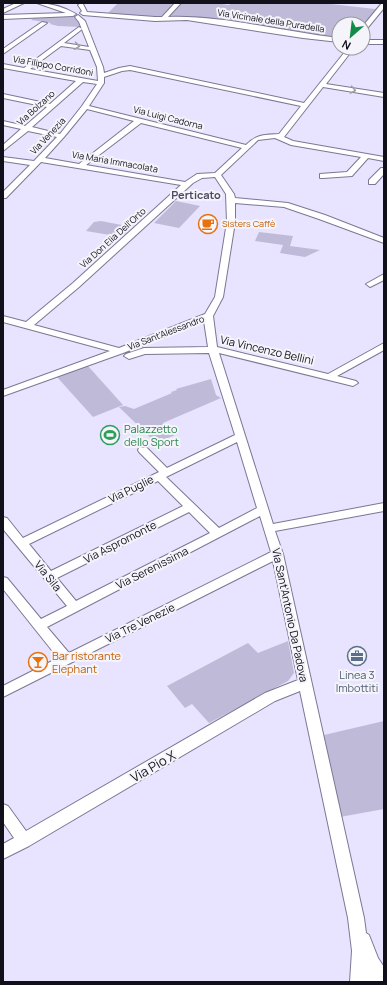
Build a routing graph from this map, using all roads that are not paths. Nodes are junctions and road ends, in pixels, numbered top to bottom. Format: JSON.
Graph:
{"nodes":[{"id":1,"x":21,"y":3,"type":"edge"},
{"id":2,"x":40,"y":3,"type":"edge"},
{"id":3,"x":178,"y":3,"type":"edge"},
{"id":4,"x":384,"y":4,"type":"edge"},
{"id":5,"x":3,"y":11,"type":"edge"},
{"id":6,"x":80,"y":13,"type":"edge"},
{"id":7,"x":3,"y":17,"type":"edge"},
{"id":8,"x":163,"y":19,"type":"junction"},
{"id":9,"x":371,"y":19,"type":"edge"},
{"id":10,"x":44,"y":23,"type":"dead end"},
{"id":11,"x":79,"y":30,"type":"dead end"},
{"id":12,"x":331,"y":38,"type":"edge"},
{"id":13,"x":371,"y":41,"type":"edge"},
{"id":14,"x":381,"y":42,"type":"edge"},
{"id":15,"x":60,"y":44,"type":"junction"},
{"id":16,"x":93,"y":48,"type":"junction"},
{"id":17,"x":3,"y":52,"type":"edge"},
{"id":18,"x":345,"y":56,"type":"edge"},
{"id":19,"x":3,"y":66,"type":"edge"},
{"id":20,"x":25,"y":70,"type":"junction"},
{"id":21,"x":81,"y":80,"type":"junction"},
{"id":22,"x":101,"y":80,"type":"junction"},
{"id":23,"x":322,"y":85,"type":"junction"},
{"id":24,"x":384,"y":95,"type":"edge"},
{"id":25,"x":3,"y":96,"type":"edge"},
{"id":26,"x":305,"y":105,"type":"junction"},
{"id":27,"x":52,"y":106,"type":"junction"},
{"id":28,"x":85,"y":107,"type":"junction"},
{"id":29,"x":139,"y":120,"type":"junction"},
{"id":30,"x":3,"y":123,"type":"edge"},
{"id":31,"x":26,"y":128,"type":"junction"},
{"id":32,"x":62,"y":136,"type":"junction"},
{"id":33,"x":277,"y":137,"type":"junction"},
{"id":34,"x":247,"y":147,"type":"junction"},
{"id":35,"x":3,"y":149,"type":"edge"},
{"id":36,"x":366,"y":156,"type":"junction"},
{"id":37,"x":3,"y":159,"type":"edge"},
{"id":38,"x":384,"y":159,"type":"edge"},
{"id":39,"x":37,"y":161,"type":"junction"},
{"id":40,"x":80,"y":166,"type":"junction"},
{"id":41,"x":384,"y":170,"type":"edge"},
{"id":42,"x":217,"y":176,"type":"junction"},
{"id":43,"x":324,"y":176,"type":"dead end"},
{"id":44,"x":372,"y":182,"type":"dead end"},
{"id":45,"x":186,"y":184,"type":"junction"},
{"id":46,"x":3,"y":196,"type":"edge"},
{"id":47,"x":231,"y":200,"type":"junction"},
{"id":48,"x":384,"y":241,"type":"edge"},
{"id":49,"x":384,"y":277,"type":"edge"},
{"id":50,"x":370,"y":284,"type":"dead end"},
{"id":51,"x":208,"y":316,"type":"junction"},
{"id":52,"x":3,"y":320,"type":"edge"},
{"id":53,"x":26,"y":326,"type":"junction"},
{"id":54,"x":384,"y":346,"type":"edge"},
{"id":55,"x":100,"y":347,"type":"junction"},
{"id":56,"x":213,"y":350,"type":"junction"},
{"id":57,"x":124,"y":353,"type":"junction"},
{"id":58,"x":109,"y":354,"type":"junction"},
{"id":59,"x":329,"y":377,"type":"junction"},
{"id":60,"x":353,"y":383,"type":"dead end"},
{"id":61,"x":3,"y":393,"type":"edge"},
{"id":62,"x":241,"y":436,"type":"junction"},
{"id":63,"x":143,"y":450,"type":"dead end"},
{"id":64,"x":163,"y":474,"type":"junction"},
{"id":65,"x":190,"y":506,"type":"junction"},
{"id":66,"x":384,"y":507,"type":"edge"},
{"id":67,"x":264,"y":509,"type":"junction"},
{"id":68,"x":3,"y":521,"type":"edge"},
{"id":69,"x":270,"y":528,"type":"junction"},
{"id":70,"x":218,"y":534,"type":"junction"},
{"id":71,"x":22,"y":543,"type":"junction"},
{"id":72,"x":277,"y":554,"type":"junction"},
{"id":73,"x":49,"y":577,"type":"junction"},
{"id":74,"x":3,"y":581,"type":"edge"},
{"id":75,"x":75,"y":608,"type":"junction"},
{"id":76,"x":39,"y":626,"type":"junction"},
{"id":77,"x":66,"y":659,"type":"junction"},
{"id":78,"x":305,"y":683,"type":"junction"},
{"id":79,"x":3,"y":692,"type":"edge"},
{"id":80,"x":3,"y":810,"type":"edge"},
{"id":81,"x":24,"y":841,"type":"junction"},
{"id":82,"x":3,"y":852,"type":"edge"},
{"id":83,"x":356,"y":918,"type":"junction"},
{"id":84,"x":359,"y":982,"type":"edge"},
{"id":85,"x":383,"y":982,"type":"edge"}],
"edges":[{"from":1,"to":5,"type":"street"},
{"from":2,"to":6,"type":"street"},
{"from":3,"to":8,"type":"street"},
{"from":4,"to":9,"type":"street"},
{"from":6,"to":7,"type":"street"},
{"from":6,"to":8,"type":"street","name":"Via Vicinale della Puradella"},
{"from":6,"to":16,"type":"street"},
{"from":8,"to":12,"type":"street","name":"Via Vicinale della Puradella"},
{"from":10,"to":17,"type":"street"},
{"from":11,"to":15,"type":"street"},
{"from":13,"to":14,"type":"street"},
{"from":15,"to":16,"type":"street","one_way":true},
{"from":15,"to":20,"type":"street"},
{"from":16,"to":22,"type":"street"},
{"from":18,"to":23,"type":"street"},
{"from":19,"to":20,"type":"street","name":"Via Filippo Corridoni"},
{"from":20,"to":21,"type":"street","name":"Via Filippo Corridoni"},
{"from":21,"to":22,"type":"street","name":"Via Filippo Corridoni"},
{"from":21,"to":27,"type":"street","name":"Via Bolzano"},
{"from":22,"to":26,"type":"street"},
{"from":22,"to":28,"type":"street","name":"Via Venezia"},
{"from":23,"to":24,"type":"street","one_way":true},
{"from":23,"to":26,"type":"street"},
{"from":25,"to":27,"type":"street"},
{"from":26,"to":33,"type":"street"},
{"from":27,"to":31,"type":"street","name":"Via Bolzano"},
{"from":28,"to":29,"type":"street","name":"Via Luigi Cadorna"},
{"from":28,"to":32,"type":"street","name":"Via Venezia"},
{"from":29,"to":34,"type":"street","name":"Via Luigi Cadorna"},
{"from":29,"to":40,"type":"street"},
{"from":30,"to":31,"type":"street"},
{"from":31,"to":32,"type":"street"},
{"from":31,"to":35,"type":"street","name":"Via Bolzano"},
{"from":32,"to":39,"type":"street","name":"Via Venezia"},
{"from":33,"to":34,"type":"street"},
{"from":33,"to":36,"type":"street"},
{"from":34,"to":42,"type":"street"},
{"from":36,"to":38,"type":"street"},
{"from":36,"to":43,"type":"street"},
{"from":37,"to":39,"type":"street","name":"Via Maria Immacolata"},
{"from":39,"to":40,"type":"street","name":"Via Maria Immacolata"},
{"from":39,"to":46,"type":"street","name":"Via Venezia"},
{"from":40,"to":45,"type":"street","name":"Via Maria Immacolata"},
{"from":41,"to":44,"type":"street"},
{"from":42,"to":45,"type":"street","name":"Via Don Elia Dell'Orto"},
{"from":42,"to":47,"type":"street","name":"Via Sant'Alessandro"},
{"from":45,"to":53,"type":"street","name":"Via Don Elia Dell'Orto"},
{"from":47,"to":48,"type":"street"},
{"from":47,"to":51,"type":"street","name":"Via Sant'Alessandro"},
{"from":49,"to":50,"type":"street"},
{"from":51,"to":56,"type":"street","name":"Via Sant'Antonio Da Padova"},
{"from":51,"to":57,"type":"street","name":"Via Sant'Alessandro"},
{"from":52,"to":53,"type":"street"},
{"from":53,"to":55,"type":"street"},
{"from":54,"to":59,"type":"street"},
{"from":55,"to":57,"type":"street"},
{"from":55,"to":58,"type":"street"},
{"from":56,"to":57,"type":"street","name":"Via Vincenzo Bellini"},
{"from":56,"to":59,"type":"street","name":"Via Vincenzo Bellini"},
{"from":56,"to":62,"type":"street","name":"Via Sant'Antonio Da Padova"},
{"from":57,"to":58,"type":"street","name":"Via Sant'Alessandro"},
{"from":58,"to":61,"type":"street","name":"Via Sant'Alessandro"},
{"from":59,"to":60,"type":"street","name":"Via Vincenzo Bellini"},
{"from":62,"to":64,"type":"street","name":"Via Puglie"},
{"from":62,"to":67,"type":"street","name":"Via Sant'Antonio Da Padova"},
{"from":63,"to":64,"type":"street"},
{"from":64,"to":65,"type":"street"},
{"from":64,"to":71,"type":"street","name":"Via Puglie"},
{"from":65,"to":70,"type":"street"},
{"from":65,"to":73,"type":"street","name":"Via Aspromonte"},
{"from":66,"to":69,"type":"street"},
{"from":67,"to":69,"type":"street","name":"Via Sant'Antonio Da Padova"},
{"from":67,"to":70,"type":"street","name":"Via Serenissima"},
{"from":68,"to":71,"type":"street","name":"Via Sila"},
{"from":69,"to":72,"type":"street","name":"Via Sant'Antonio Da Padova"},
{"from":70,"to":75,"type":"street","name":"Via Serenissima"},
{"from":71,"to":73,"type":"street","name":"Via Sila"},
{"from":72,"to":77,"type":"street","name":"Via Tre Venezie"},
{"from":72,"to":78,"type":"street","name":"Via Sant'Antonio Da Padova"},
{"from":73,"to":75,"type":"street","name":"Via Sila"},
{"from":74,"to":76,"type":"street"},
{"from":75,"to":76,"type":"street","name":"Via Serenissima"},
{"from":76,"to":77,"type":"street"},
{"from":77,"to":79,"type":"street","name":"Via Tre Venezie"},
{"from":78,"to":81,"type":"street","name":"Via Pio X"},
{"from":78,"to":83,"type":"street","name":"Via Sant'Antonio Da Padova"},
{"from":80,"to":81,"type":"street"},
{"from":81,"to":82,"type":"street","name":"Via Pio X"},
{"from":83,"to":84,"type":"street","name":"Via Sant'Antonio Da Padova"},
{"from":83,"to":85,"type":"street","name":"Via Sant'Antonio Da Padova"},
{"from":84,"to":85,"type":"street"}]}
